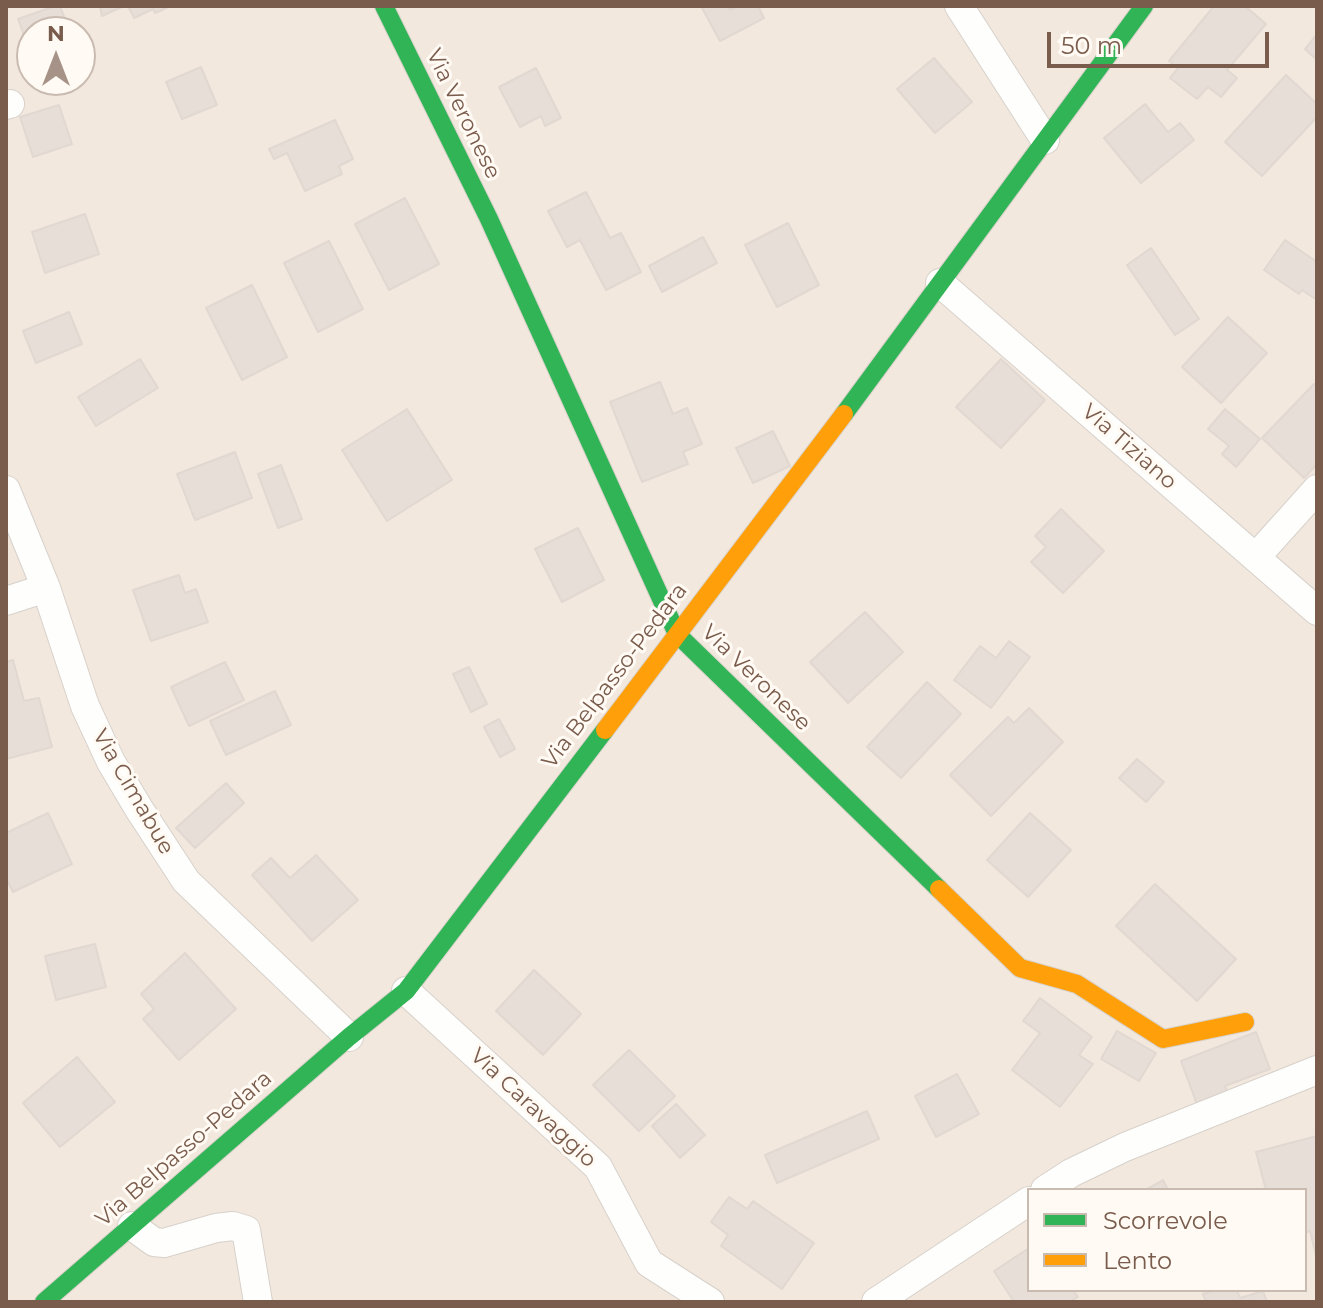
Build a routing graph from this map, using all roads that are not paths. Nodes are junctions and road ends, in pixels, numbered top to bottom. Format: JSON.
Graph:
{"nodes":[{"id":1,"x":384,"y":6,"type":"edge"},
{"id":2,"x":959,"y":6,"type":"edge"},
{"id":3,"x":1144,"y":6,"type":"edge"},
{"id":4,"x":1045,"y":140,"type":"junction"},
{"id":5,"x":940,"y":283,"type":"junction"},
{"id":6,"x":1317,"y":489,"type":"edge"},
{"id":7,"x":6,"y":490,"type":"edge"},
{"id":8,"x":1256,"y":557,"type":"junction"},
{"id":9,"x":46,"y":588,"type":"junction"},
{"id":10,"x":6,"y":601,"type":"edge"},
{"id":11,"x":1317,"y":611,"type":"edge"},
{"id":12,"x":677,"y":634,"type":"junction"},
{"id":13,"x":406,"y":991,"type":"junction"},
{"id":14,"x":1245,"y":1022,"type":"dead end"},
{"id":15,"x":349,"y":1037,"type":"junction"},
{"id":16,"x":1317,"y":1070,"type":"edge"},
{"id":17,"x":1048,"y":1188,"type":"edge"},
{"id":18,"x":1027,"y":1202,"type":"edge"},
{"id":19,"x":132,"y":1226,"type":"junction"},
{"id":20,"x":44,"y":1302,"type":"edge"},
{"id":21,"x":258,"y":1302,"type":"edge"},
{"id":22,"x":710,"y":1302,"type":"edge"},
{"id":23,"x":876,"y":1302,"type":"edge"}],
"edges":[{"from":1,"to":12,"type":"street","name":"Via Veronese"},
{"from":2,"to":4,"type":"street"},
{"from":3,"to":4,"type":"street","name":"Via Belpasso-Pedara"},
{"from":4,"to":5,"type":"street","name":"Via Belpasso-Pedara"},
{"from":5,"to":8,"type":"street","name":"Via Tiziano"},
{"from":5,"to":12,"type":"street","name":"Via Belpasso-Pedara"},
{"from":6,"to":8,"type":"street"},
{"from":7,"to":9,"type":"street","name":"Via Cimabue"},
{"from":8,"to":11,"type":"street","name":"Via Tiziano"},
{"from":9,"to":10,"type":"street"},
{"from":9,"to":15,"type":"street","name":"Via Cimabue"},
{"from":12,"to":13,"type":"street","name":"Via Belpasso-Pedara"},
{"from":12,"to":14,"type":"street","name":"Via Veronese"},
{"from":13,"to":15,"type":"street","name":"Via Belpasso-Pedara"},
{"from":13,"to":22,"type":"street","name":"Via Caravaggio"},
{"from":15,"to":19,"type":"street","name":"Via Belpasso-Pedara"},
{"from":16,"to":17,"type":"street"},
{"from":18,"to":23,"type":"street"},
{"from":19,"to":20,"type":"street","name":"Via Belpasso-Pedara"},
{"from":19,"to":21,"type":"street"}]}
